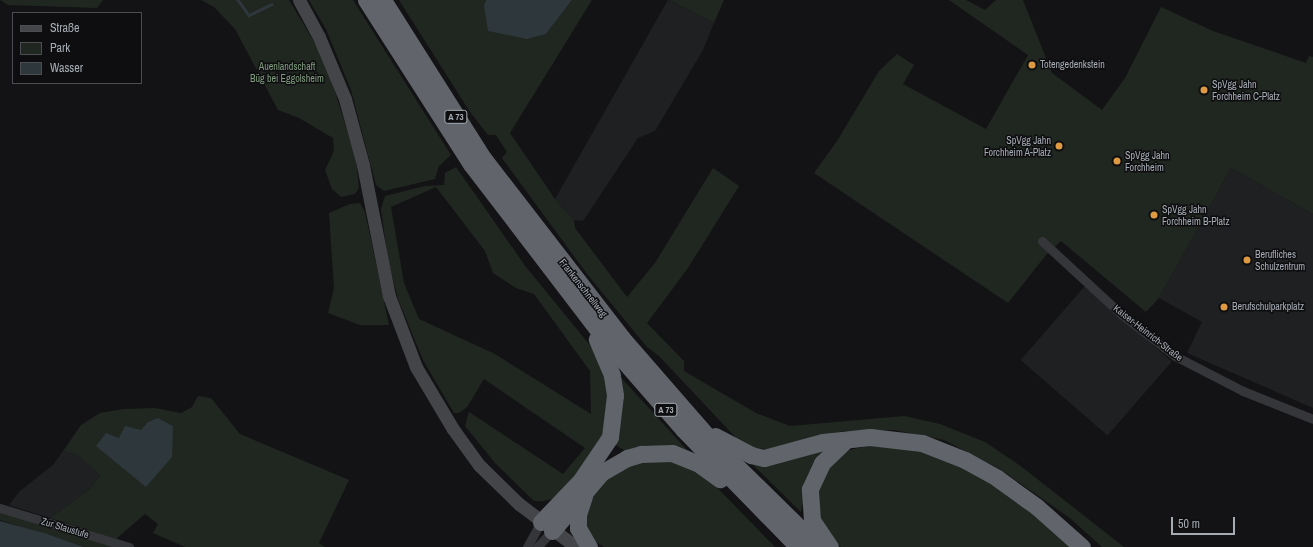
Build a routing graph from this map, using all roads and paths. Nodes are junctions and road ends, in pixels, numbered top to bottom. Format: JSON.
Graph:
{"nodes":[{"id":1,"x":299,"y":0,"type":"edge"},
{"id":2,"x":366,"y":0,"type":"edge"},
{"id":3,"x":383,"y":0,"type":"edge"},
{"id":4,"x":1042,"y":241,"type":"dead end"},
{"id":5,"x":586,"y":315,"type":"junction"},
{"id":6,"x":1313,"y":419,"type":"edge"},
{"id":7,"x":692,"y":420,"type":"junction"},
{"id":8,"x":844,"y":441,"type":"junction"},
{"id":9,"x":586,"y":490,"type":"junction"},
{"id":10,"x":750,"y":500,"type":"junction"},
{"id":11,"x":0,"y":508,"type":"edge"},
{"id":12,"x":547,"y":526,"type":"junction"},
{"id":13,"x":129,"y":547,"type":"edge"},
{"id":14,"x":527,"y":547,"type":"edge"},
{"id":15,"x":537,"y":547,"type":"edge"},
{"id":16,"x":576,"y":547,"type":"edge"},
{"id":17,"x":589,"y":547,"type":"edge"},
{"id":18,"x":798,"y":547,"type":"edge"},
{"id":19,"x":819,"y":547,"type":"edge"},
{"id":20,"x":830,"y":547,"type":"edge"},
{"id":21,"x":1082,"y":547,"type":"edge"}],
"edges":[{"from":1,"to":12,"type":"main road"},
{"from":2,"to":5,"type":"highway","name":"Frankenschnellweg","number":"A 73"},
{"from":3,"to":7,"type":"highway","name":"Frankenschnellweg","number":"A 73"},
{"from":4,"to":6,"type":"street","name":"Kaiser-Heinrich-Straße"},
{"from":5,"to":10,"type":"highway","name":"Frankenschnellweg","number":"A 73"},
{"from":5,"to":12,"type":"highway"},
{"from":7,"to":8,"type":"highway"},
{"from":7,"to":19,"type":"highway","name":"Frankenschnellweg","number":"A 73"},
{"from":8,"to":20,"type":"highway"},
{"from":8,"to":21,"type":"highway"},
{"from":9,"to":10,"type":"highway"},
{"from":9,"to":12,"type":"highway"},
{"from":9,"to":17,"type":"highway"},
{"from":10,"to":18,"type":"highway","name":"Frankenschnellweg","number":"A 73"},
{"from":11,"to":13,"type":"street","name":"Zur Staustufe"},
{"from":12,"to":14,"type":"street"},
{"from":12,"to":15,"type":"street"},
{"from":12,"to":16,"type":"main road"}]}
